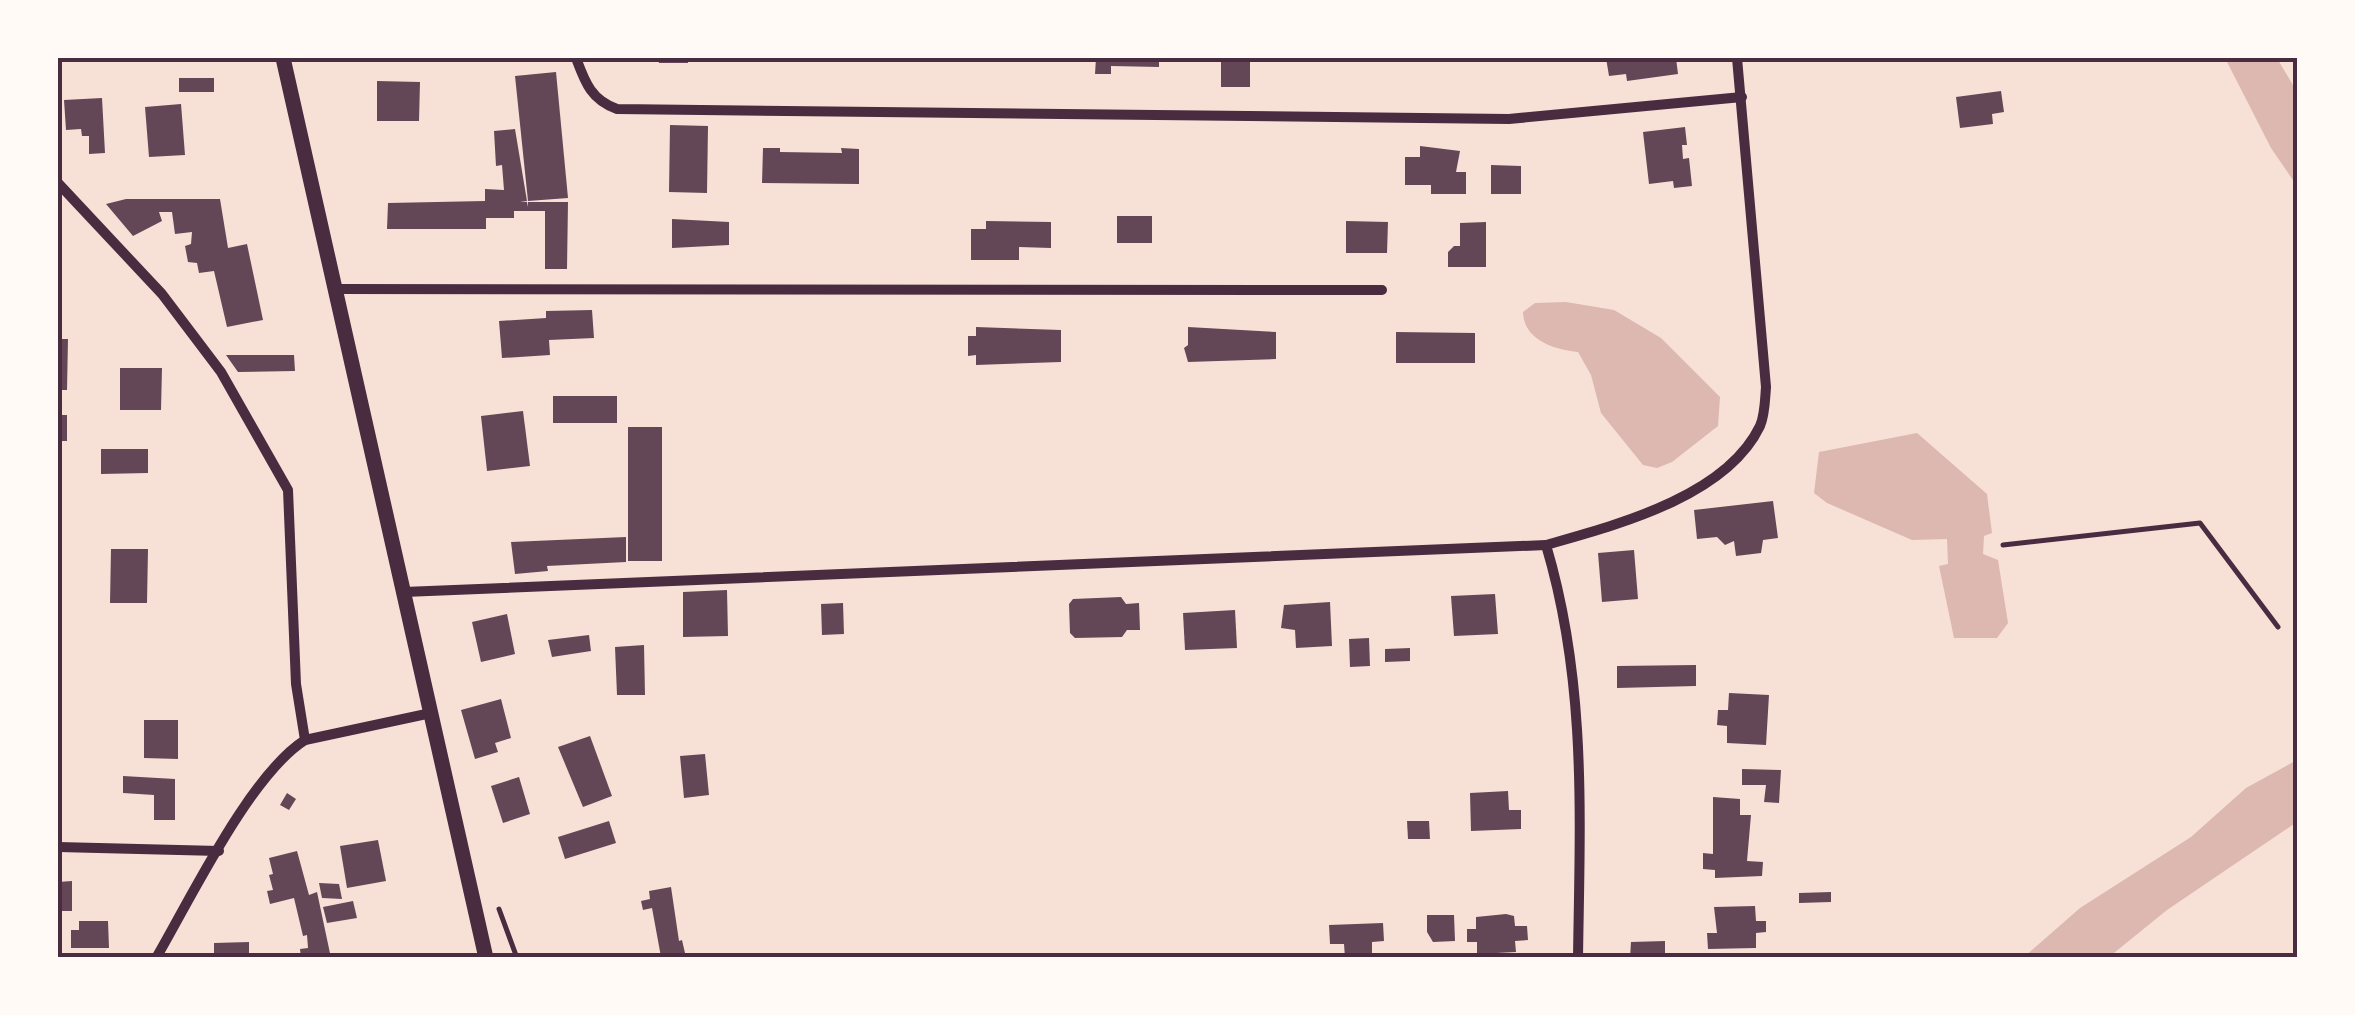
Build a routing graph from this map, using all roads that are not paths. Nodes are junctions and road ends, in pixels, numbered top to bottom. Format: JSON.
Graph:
{"nodes":[{"id":1,"x":282,"y":58,"type":"edge"},
{"id":2,"x":576,"y":58,"type":"edge"},
{"id":3,"x":1736,"y":58,"type":"edge"},
{"id":4,"x":1742,"y":97,"type":"junction"},
{"id":5,"x":58,"y":182,"type":"edge"},
{"id":6,"x":335,"y":289,"type":"junction"},
{"id":7,"x":1382,"y":290,"type":"dead end"},
{"id":8,"x":1546,"y":545,"type":"junction"},
{"id":9,"x":404,"y":592,"type":"junction"},
{"id":10,"x":432,"y":713,"type":"junction"},
{"id":11,"x":305,"y":740,"type":"junction"},
{"id":12,"x":58,"y":847,"type":"edge"},
{"id":13,"x":219,"y":851,"type":"junction"},
{"id":14,"x":156,"y":958,"type":"edge"},
{"id":15,"x":486,"y":958,"type":"edge"},
{"id":16,"x":1578,"y":958,"type":"edge"}],
"edges":[{"from":1,"to":6,"type":"street"},
{"from":2,"to":4,"type":"street"},
{"from":3,"to":4,"type":"street"},
{"from":4,"to":8,"type":"street"},
{"from":5,"to":11,"type":"street"},
{"from":6,"to":7,"type":"street"},
{"from":6,"to":9,"type":"street"},
{"from":8,"to":9,"type":"street"},
{"from":8,"to":16,"type":"street"},
{"from":9,"to":10,"type":"street"},
{"from":10,"to":11,"type":"street"},
{"from":10,"to":15,"type":"street"},
{"from":11,"to":13,"type":"street"},
{"from":12,"to":13,"type":"street"},
{"from":13,"to":14,"type":"street"}]}
